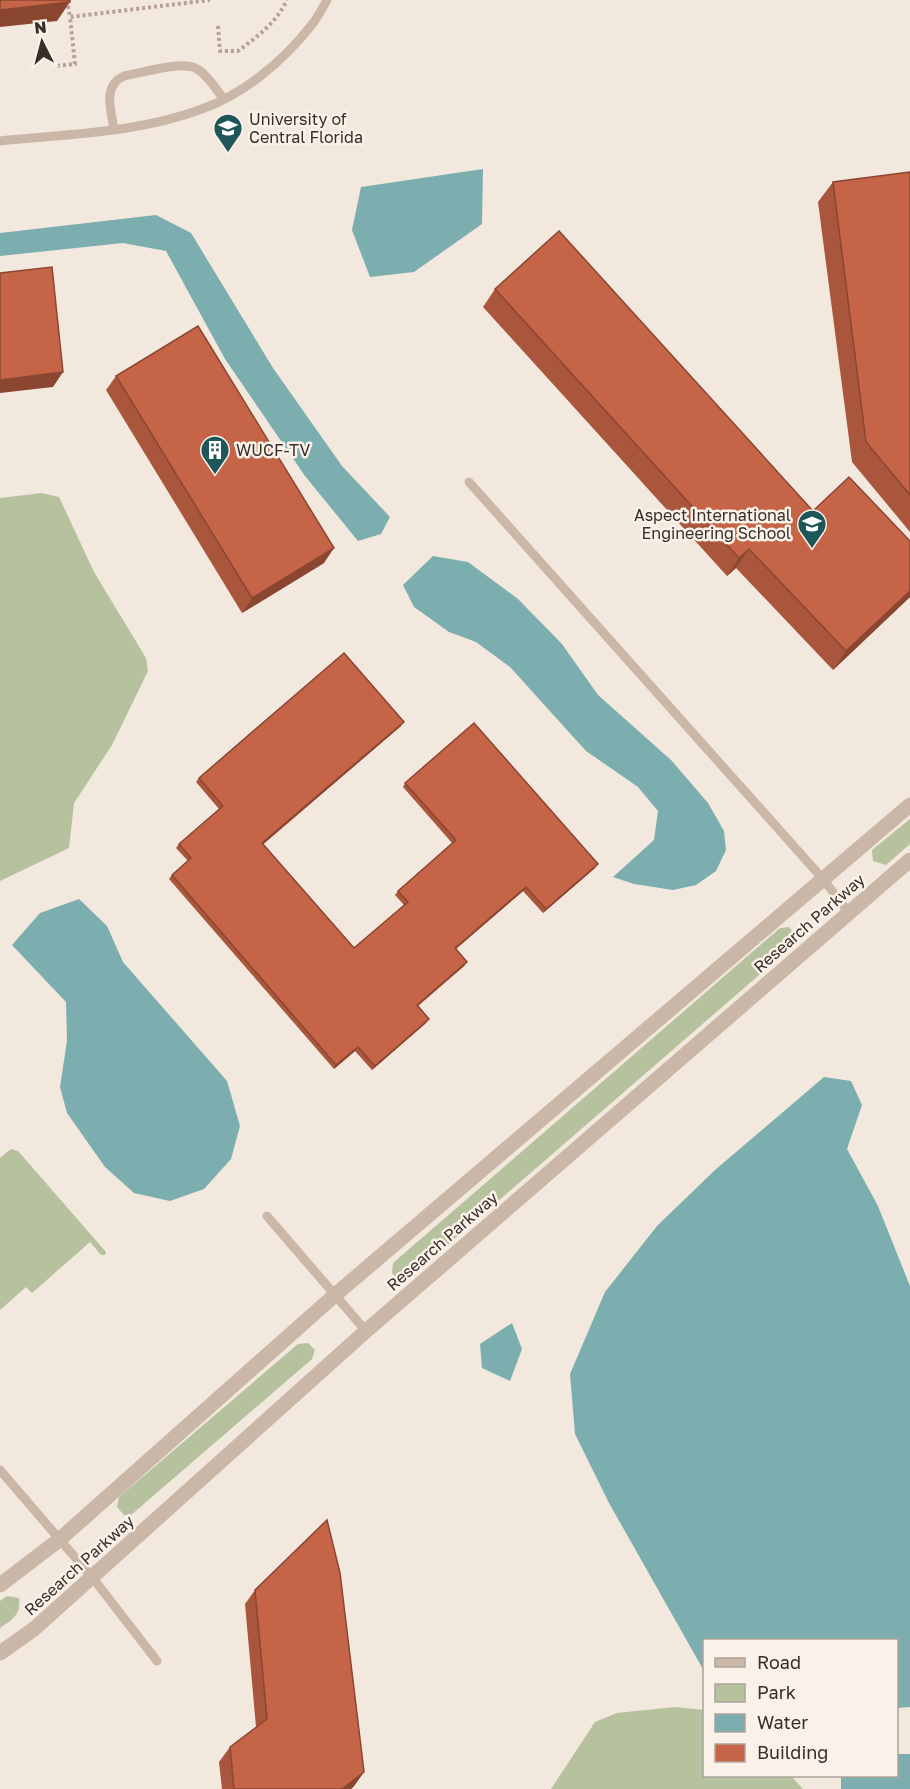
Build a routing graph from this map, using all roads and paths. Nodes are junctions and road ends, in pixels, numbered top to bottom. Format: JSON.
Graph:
{"nodes":[{"id":1,"x":67,"y":0,"type":"edge"},
{"id":2,"x":210,"y":0,"type":"edge"},
{"id":3,"x":286,"y":0,"type":"edge"},
{"id":4,"x":327,"y":0,"type":"edge"},
{"id":5,"x":70,"y":17,"type":"junction"},
{"id":6,"x":218,"y":26,"type":"dead end"},
{"id":7,"x":57,"y":66,"type":"dead end"},
{"id":8,"x":224,"y":99,"type":"junction"},
{"id":9,"x":114,"y":129,"type":"junction"},
{"id":10,"x":0,"y":141,"type":"edge"},
{"id":11,"x":469,"y":482,"type":"dead end"},
{"id":12,"x":910,"y":805,"type":"edge"},
{"id":13,"x":910,"y":860,"type":"edge"},
{"id":14,"x":823,"y":879,"type":"junction"},
{"id":15,"x":849,"y":913,"type":"junction"},
{"id":16,"x":267,"y":1216,"type":"dead end"},
{"id":17,"x":335,"y":1295,"type":"junction"},
{"id":18,"x":366,"y":1331,"type":"junction"},
{"id":19,"x":0,"y":1470,"type":"edge"},
{"id":20,"x":59,"y":1540,"type":"junction"},
{"id":21,"x":92,"y":1577,"type":"junction"},
{"id":22,"x":0,"y":1585,"type":"edge"},
{"id":23,"x":0,"y":1653,"type":"edge"},
{"id":24,"x":157,"y":1661,"type":"dead end"}],
"edges":[{"from":1,"to":5,"type":"path"},
{"from":2,"to":5,"type":"path"},
{"from":3,"to":6,"type":"path"},
{"from":4,"to":8,"type":"lane"},
{"from":5,"to":7,"type":"path"},
{"from":8,"to":9,"type":"lane"},
{"from":8,"to":9,"type":"lane"},
{"from":9,"to":10,"type":"lane"},
{"from":11,"to":14,"type":"lane"},
{"from":12,"to":14,"type":"street","name":"Research Parkway"},
{"from":13,"to":15,"type":"street","name":"Research Parkway"},
{"from":14,"to":15,"type":"lane"},
{"from":14,"to":17,"type":"street","name":"Research Parkway"},
{"from":15,"to":18,"type":"street","name":"Research Parkway"},
{"from":16,"to":17,"type":"lane"},
{"from":17,"to":18,"type":"lane"},
{"from":17,"to":20,"type":"street","name":"Research Parkway"},
{"from":18,"to":21,"type":"street","name":"Research Parkway"},
{"from":19,"to":20,"type":"lane"},
{"from":20,"to":21,"type":"lane"},
{"from":20,"to":22,"type":"street","name":"Research Parkway"},
{"from":21,"to":23,"type":"street","name":"Research Parkway"},
{"from":21,"to":24,"type":"lane"}]}
